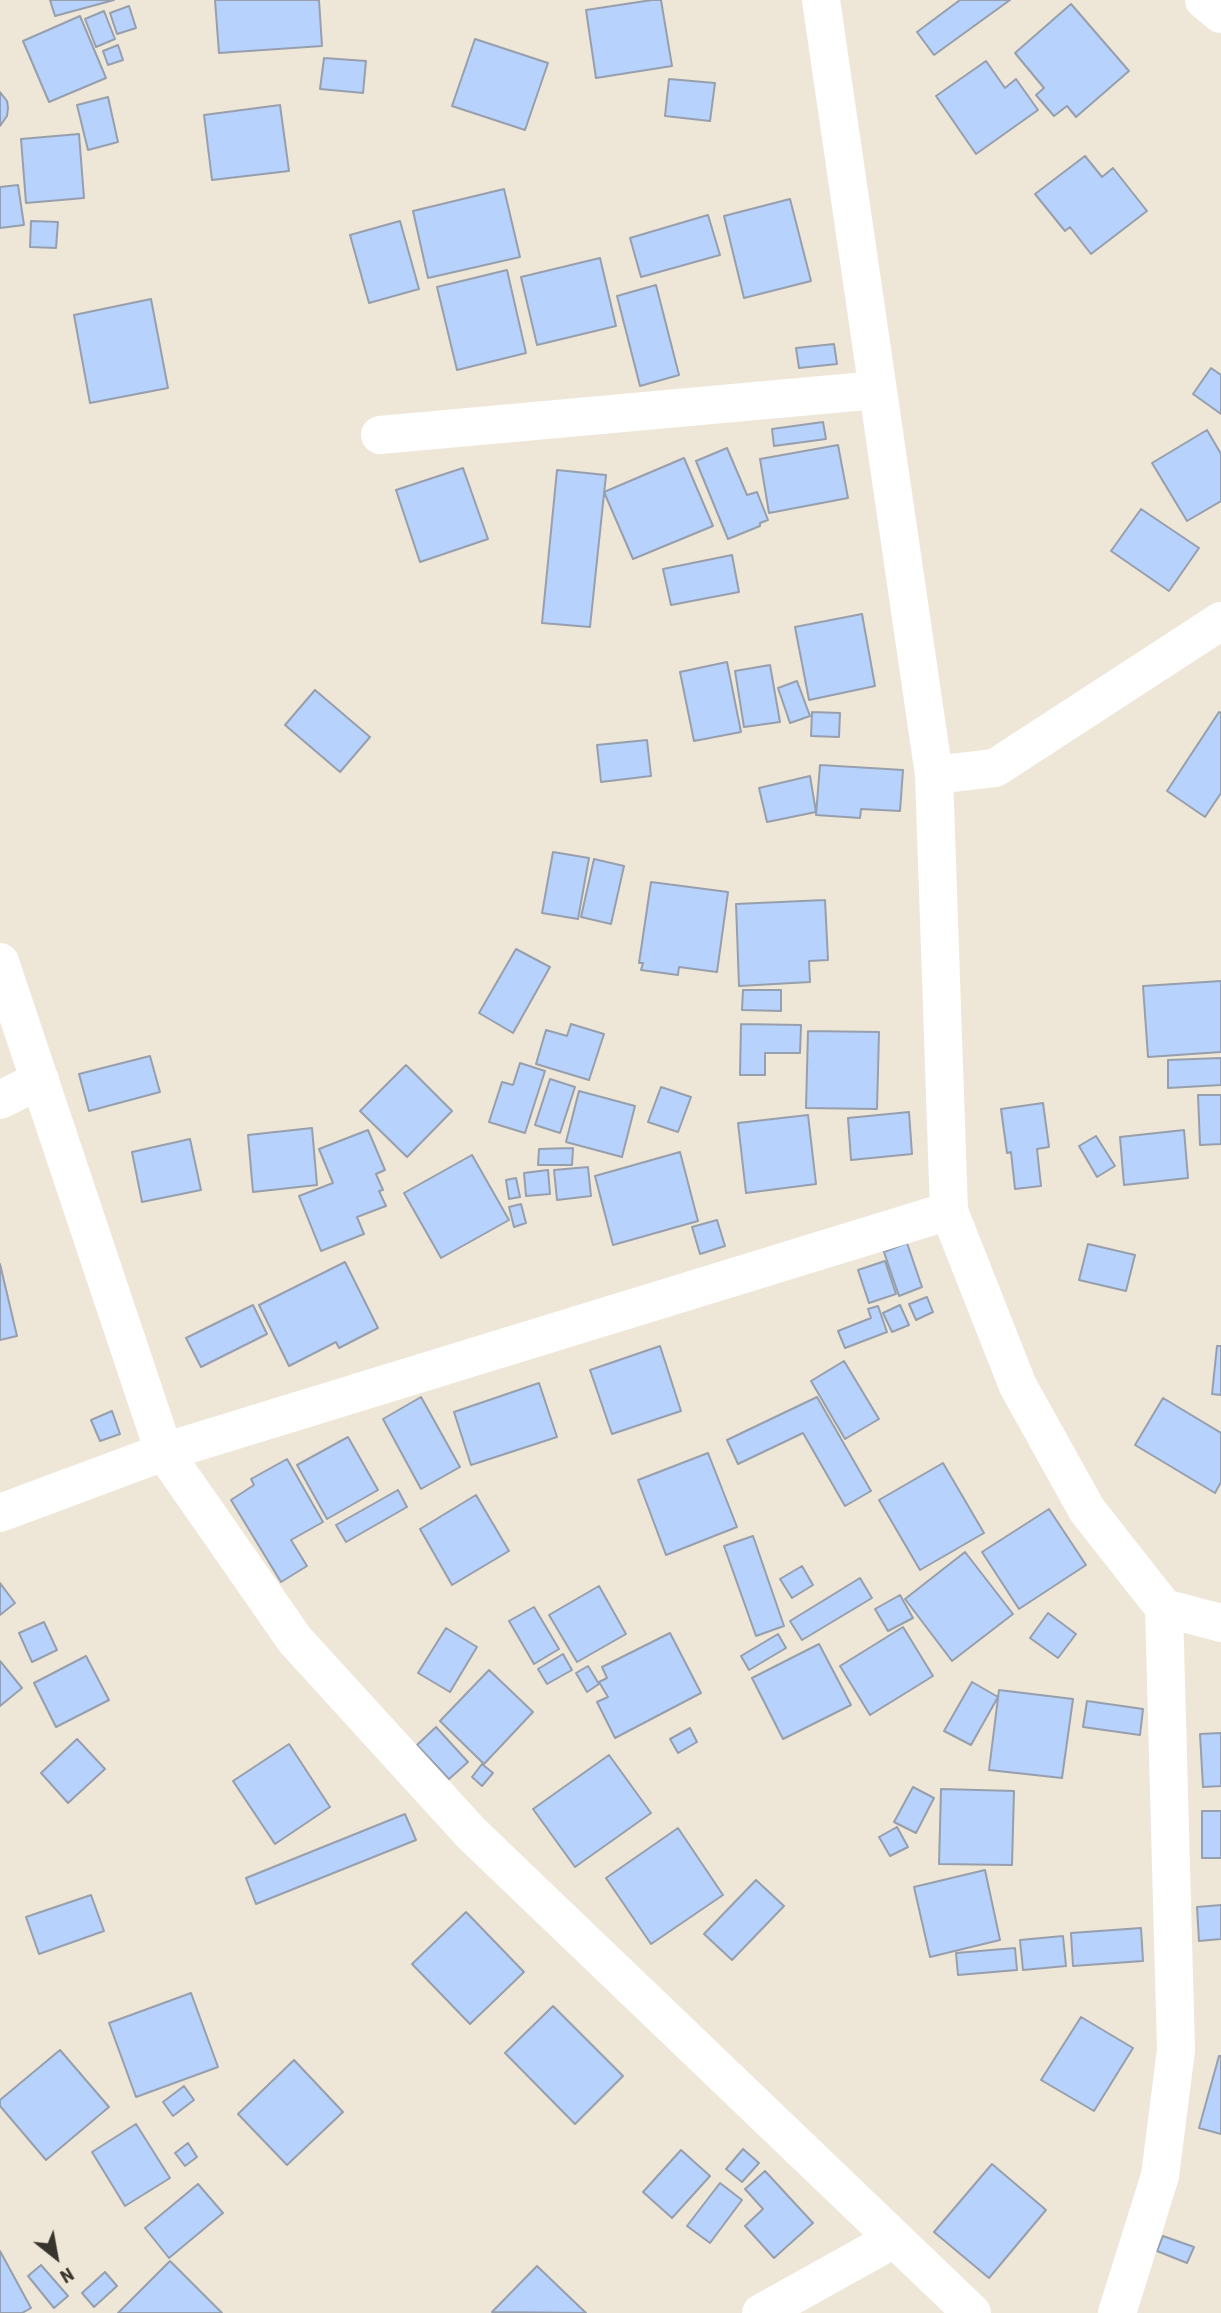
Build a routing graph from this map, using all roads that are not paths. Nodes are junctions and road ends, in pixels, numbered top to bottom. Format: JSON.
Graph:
{"nodes":[{"id":1,"x":821,"y":0,"type":"edge"},
{"id":2,"x":1204,"y":0,"type":"edge"},
{"id":3,"x":1221,"y":14,"type":"edge"},
{"id":4,"x":877,"y":390,"type":"junction"},
{"id":5,"x":380,"y":435,"type":"dead end"},
{"id":6,"x":1221,"y":621,"type":"edge"},
{"id":7,"x":934,"y":775,"type":"junction"},
{"id":8,"x":0,"y":962,"type":"edge"},
{"id":9,"x":40,"y":1080,"type":"junction"},
{"id":10,"x":0,"y":1100,"type":"edge"},
{"id":11,"x":949,"y":1211,"type":"junction"},
{"id":12,"x":164,"y":1452,"type":"junction"},
{"id":13,"x":0,"y":1513,"type":"edge"},
{"id":14,"x":1164,"y":1608,"type":"junction"},
{"id":15,"x":1221,"y":1623,"type":"edge"},
{"id":16,"x":894,"y":2239,"type":"junction"},
{"id":17,"x":761,"y":2313,"type":"edge"},
{"id":18,"x":972,"y":2313,"type":"edge"},
{"id":19,"x":1117,"y":2313,"type":"edge"}],
"edges":[{"from":1,"to":4,"type":"street"},
{"from":2,"to":3,"type":"street"},
{"from":4,"to":5,"type":"street"},
{"from":4,"to":7,"type":"street"},
{"from":6,"to":7,"type":"street"},
{"from":7,"to":11,"type":"street"},
{"from":8,"to":9,"type":"street"},
{"from":9,"to":10,"type":"street"},
{"from":9,"to":12,"type":"street"},
{"from":11,"to":12,"type":"street"},
{"from":11,"to":14,"type":"street"},
{"from":12,"to":13,"type":"street"},
{"from":12,"to":16,"type":"street"},
{"from":14,"to":15,"type":"street"},
{"from":14,"to":19,"type":"street"},
{"from":16,"to":17,"type":"street"},
{"from":16,"to":18,"type":"street"}]}
